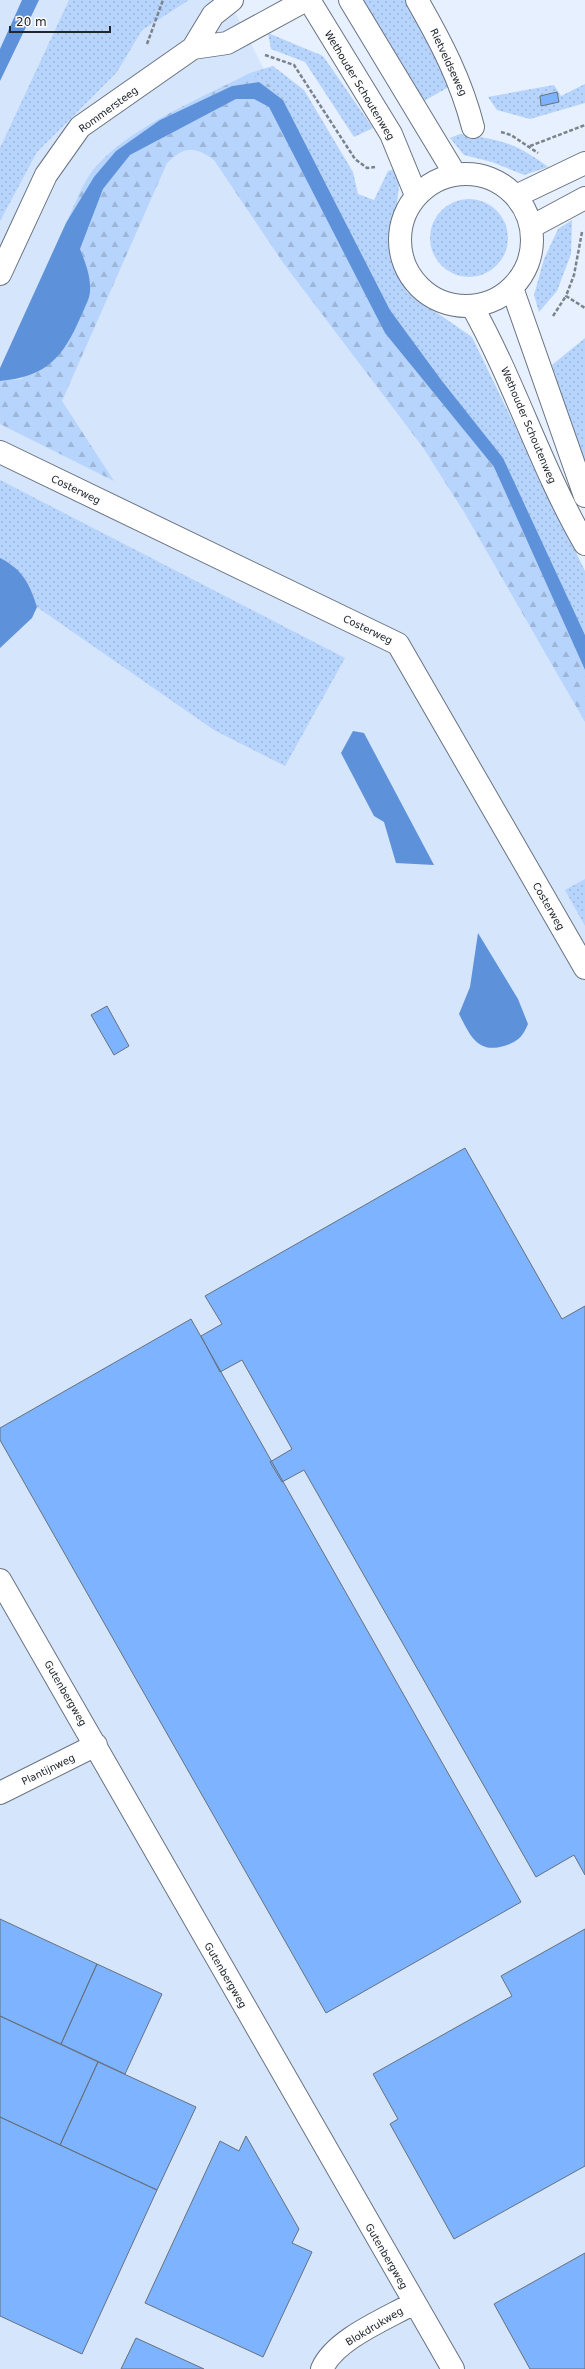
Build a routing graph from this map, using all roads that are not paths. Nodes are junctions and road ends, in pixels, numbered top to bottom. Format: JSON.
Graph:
{"nodes":[{"id":1,"x":232,"y":0,"type":"edge"},
{"id":2,"x":308,"y":0,"type":"edge"},
{"id":3,"x":350,"y":0,"type":"edge"},
{"id":4,"x":417,"y":0,"type":"edge"},
{"id":5,"x":193,"y":48,"type":"junction"},
{"id":6,"x":473,"y":127,"type":"dead end"},
{"id":7,"x":585,"y":163,"type":"edge"},
{"id":8,"x":455,"y":174,"type":"junction"},
{"id":9,"x":416,"y":195,"type":"junction"},
{"id":10,"x":516,"y":196,"type":"junction"},
{"id":11,"x":585,"y":198,"type":"edge"},
{"id":12,"x":531,"y":227,"type":"junction"},
{"id":13,"x":0,"y":274,"type":"edge"},
{"id":14,"x":512,"y":288,"type":"junction"},
{"id":15,"x":472,"y":306,"type":"junction"},
{"id":16,"x":0,"y":452,"type":"edge"},
{"id":17,"x":585,"y":496,"type":"edge"},
{"id":18,"x":585,"y":544,"type":"edge"},
{"id":19,"x":585,"y":968,"type":"edge"},
{"id":20,"x":0,"y":1580,"type":"edge"},
{"id":21,"x":96,"y":1745,"type":"junction"},
{"id":22,"x":0,"y":1793,"type":"edge"},
{"id":23,"x":414,"y":2303,"type":"junction"},
{"id":24,"x":322,"y":2369,"type":"edge"},
{"id":25,"x":453,"y":2369,"type":"edge"}],
"edges":[{"from":1,"to":5,"type":"street","name":"Rommersteeg"},
{"from":2,"to":5,"type":"street","name":"Rommersteeg"},
{"from":2,"to":9,"type":"street","name":"Wethouder Schoutenweg"},
{"from":3,"to":8,"type":"street"},
{"from":4,"to":6,"type":"street","name":"Rietveldseweg"},
{"from":5,"to":13,"type":"street","name":"Rommersteeg"},
{"from":7,"to":10,"type":"street"},
{"from":8,"to":9,"type":"street"},
{"from":8,"to":10,"type":"street"},
{"from":9,"to":15,"type":"street"},
{"from":10,"to":12,"type":"street"},
{"from":11,"to":12,"type":"street"},
{"from":12,"to":14,"type":"street"},
{"from":14,"to":15,"type":"street"},
{"from":14,"to":17,"type":"street"},
{"from":15,"to":18,"type":"street","name":"Wethouder Schoutenweg"},
{"from":16,"to":19,"type":"street","name":"Costerweg"},
{"from":20,"to":21,"type":"street","name":"Gutenbergweg"},
{"from":21,"to":22,"type":"street","name":"Plantijnweg"},
{"from":21,"to":23,"type":"street","name":"Gutenbergweg"},
{"from":23,"to":24,"type":"street","name":"Blokdrukweg"},
{"from":23,"to":25,"type":"street","name":"Gutenbergweg"}]}
